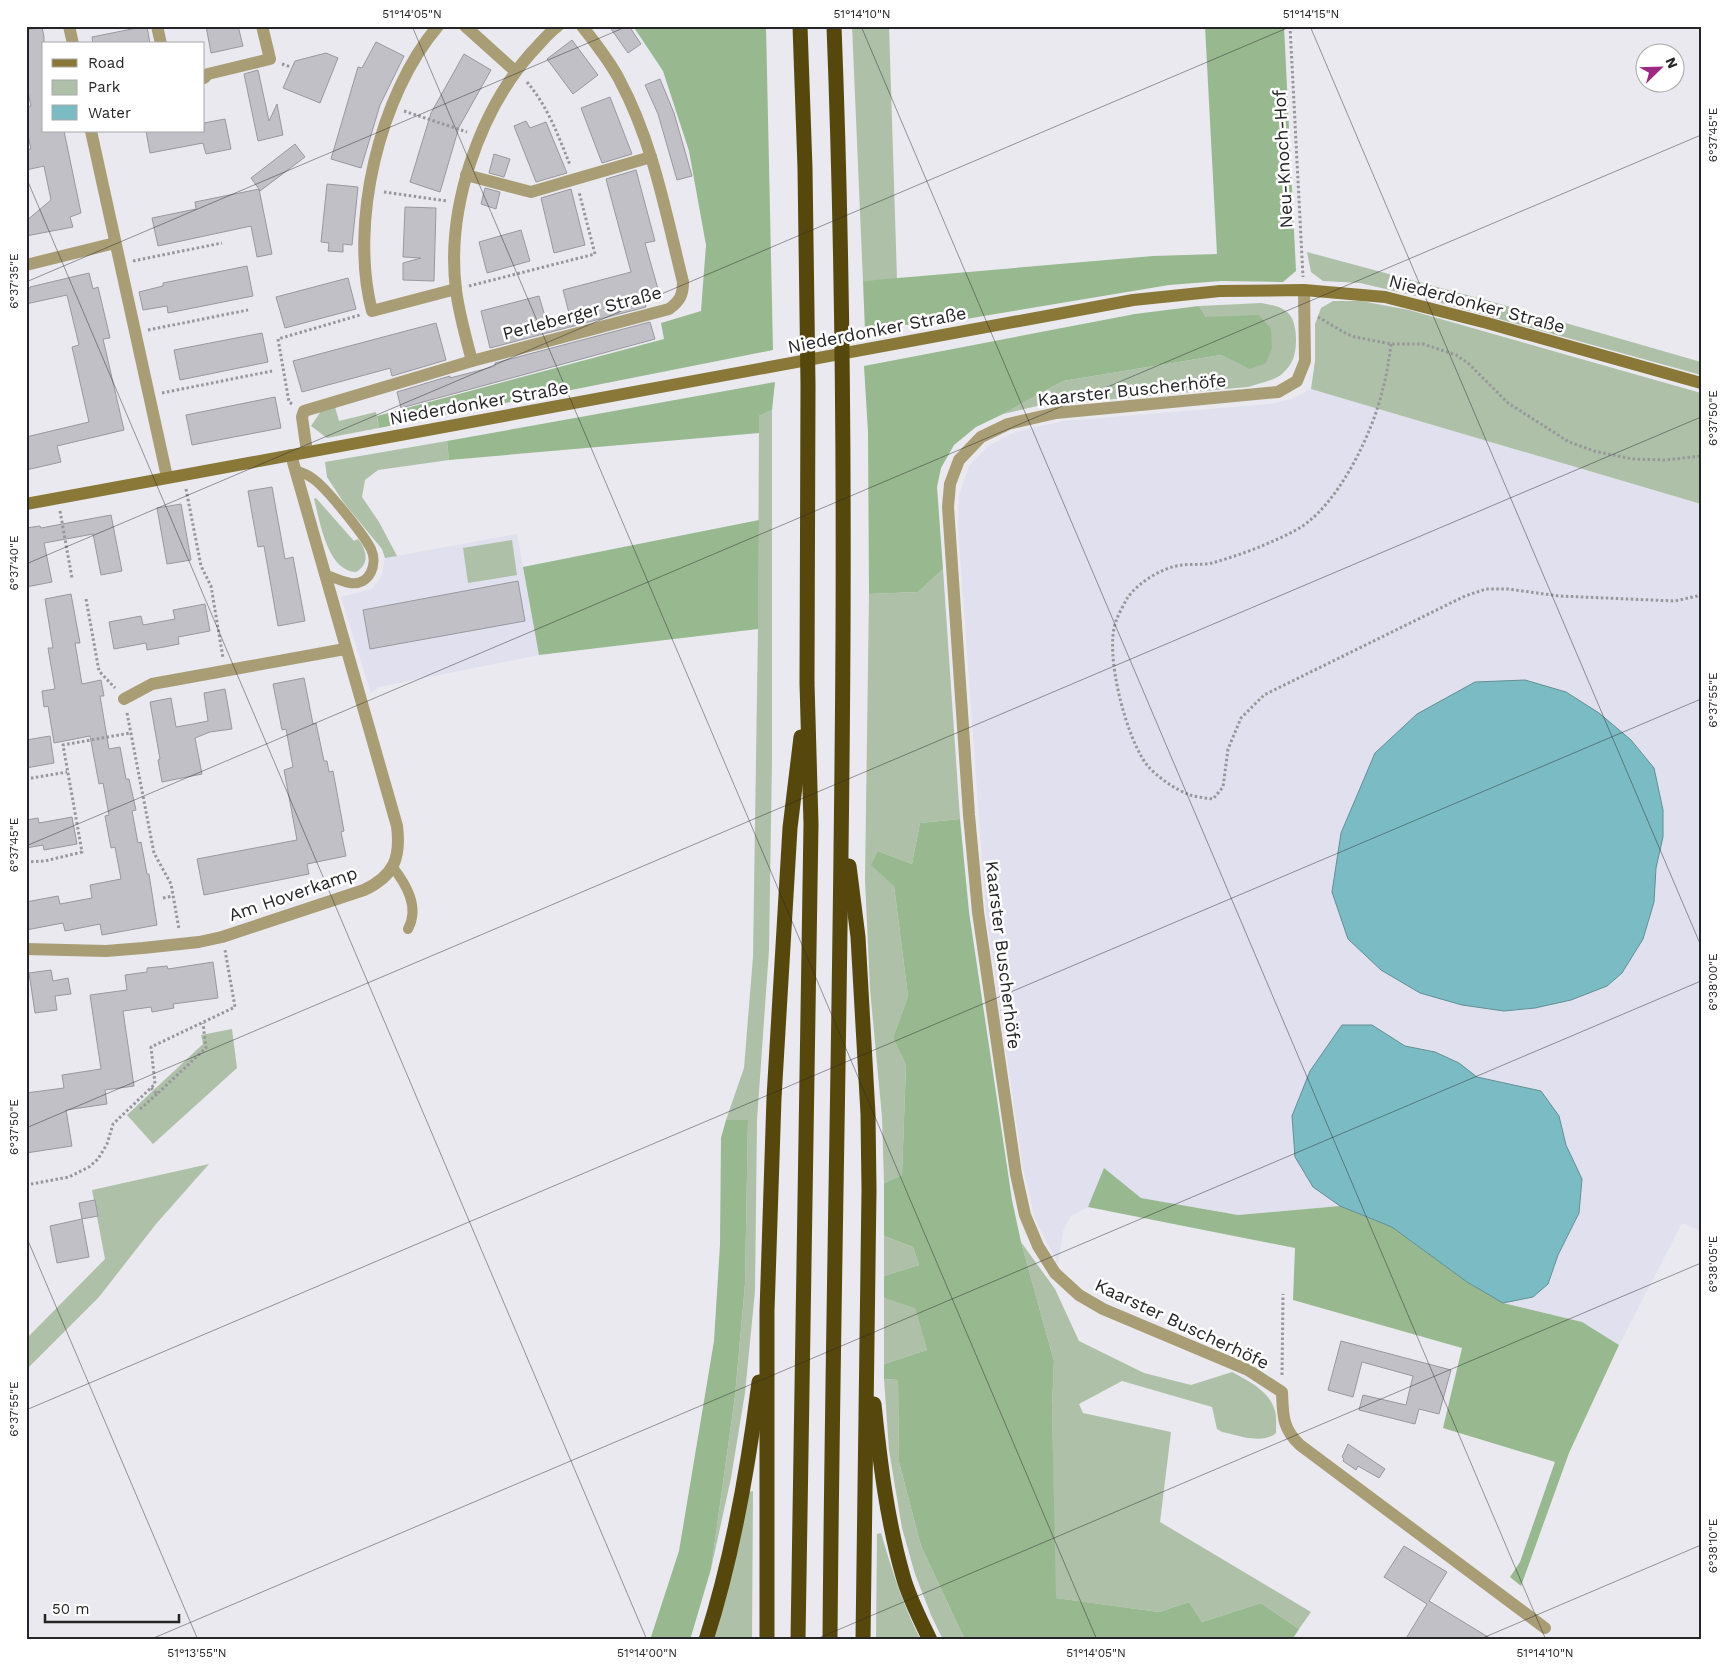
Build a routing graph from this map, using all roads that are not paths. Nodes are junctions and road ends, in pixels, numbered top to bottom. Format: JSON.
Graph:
{"nodes":[{"id":1,"x":69,"y":26,"type":"edge"},
{"id":2,"x":157,"y":26,"type":"edge"},
{"id":3,"x":262,"y":26,"type":"edge"},
{"id":4,"x":438,"y":26,"type":"edge"},
{"id":5,"x":465,"y":26,"type":"edge"},
{"id":6,"x":558,"y":26,"type":"edge"},
{"id":7,"x":582,"y":26,"type":"edge"},
{"id":8,"x":800,"y":26,"type":"edge"},
{"id":9,"x":834,"y":26,"type":"edge"},
{"id":10,"x":73,"y":42,"type":"edge"},
{"id":11,"x":161,"y":42,"type":"edge"},
{"id":12,"x":515,"y":72,"type":"junction"},
{"id":13,"x":205,"y":77,"type":"edge"},
{"id":14,"x":91,"y":132,"type":"edge"},
{"id":15,"x":651,"y":158,"type":"junction"},
{"id":16,"x":466,"y":175,"type":"junction"},
{"id":17,"x":115,"y":243,"type":"junction"},
{"id":18,"x":26,"y":265,"type":"edge"},
{"id":19,"x":456,"y":289,"type":"junction"},
{"id":20,"x":1304,"y":290,"type":"junction"},
{"id":21,"x":472,"y":361,"type":"junction"},
{"id":22,"x":1701,"y":383,"type":"edge"},
{"id":23,"x":307,"y":452,"type":"junction"},
{"id":24,"x":291,"y":455,"type":"junction"},
{"id":25,"x":295,"y":470,"type":"junction"},
{"id":26,"x":167,"y":477,"type":"junction"},
{"id":27,"x":26,"y":504,"type":"edge"},
{"id":28,"x":324,"y":574,"type":"junction"},
{"id":29,"x":345,"y":649,"type":"junction"},
{"id":30,"x":807,"y":683,"type":"junction"},
{"id":31,"x":124,"y":699,"type":"road end"},
{"id":32,"x":842,"y":810,"type":"junction"},
{"id":33,"x":392,"y":866,"type":"junction"},
{"id":34,"x":408,"y":929,"type":"dead end"},
{"id":35,"x":26,"y":949,"type":"edge"},
{"id":36,"x":767,"y":1311,"type":"junction"},
{"id":37,"x":867,"y":1337,"type":"junction"},
{"id":38,"x":1545,"y":1628,"type":"dead end"},
{"id":39,"x":706,"y":1640,"type":"edge"},
{"id":40,"x":767,"y":1640,"type":"edge"},
{"id":41,"x":798,"y":1640,"type":"edge"},
{"id":42,"x":830,"y":1640,"type":"edge"},
{"id":43,"x":863,"y":1640,"type":"edge"},
{"id":44,"x":930,"y":1640,"type":"edge"}],
"edges":[{"from":1,"to":10,"type":"street"},
{"from":2,"to":11,"type":"street"},
{"from":3,"to":13,"type":"street"},
{"from":4,"to":19,"type":"street"},
{"from":5,"to":12,"type":"street"},
{"from":6,"to":12,"type":"street"},
{"from":7,"to":15,"type":"street","name":"Perleberger Straße"},
{"from":8,"to":30,"type":"highway"},
{"from":9,"to":32,"type":"highway"},
{"from":12,"to":16,"type":"street"},
{"from":14,"to":17,"type":"street"},
{"from":15,"to":16,"type":"street"},
{"from":15,"to":21,"type":"street","name":"Perleberger Straße"},
{"from":16,"to":19,"type":"street"},
{"from":17,"to":18,"type":"street"},
{"from":17,"to":26,"type":"street"},
{"from":19,"to":21,"type":"street"},
{"from":20,"to":22,"type":"street","name":"Niederdonker Straße"},
{"from":20,"to":23,"type":"street","name":"Niederdonker Straße"},
{"from":20,"to":38,"type":"street","name":"Kaarster Buscherhöfe"},
{"from":21,"to":23,"type":"street","name":"Perleberger Straße"},
{"from":23,"to":24,"type":"street","name":"Niederdonker Straße"},
{"from":24,"to":25,"type":"street"},
{"from":24,"to":26,"type":"street","name":"Niederdonker Straße"},
{"from":25,"to":28,"type":"street"},
{"from":25,"to":28,"type":"lane"},
{"from":26,"to":27,"type":"street","name":"Niederdonker Straße"},
{"from":28,"to":29,"type":"street"},
{"from":29,"to":31,"type":"street"},
{"from":29,"to":33,"type":"street"},
{"from":30,"to":36,"type":"highway"},
{"from":30,"to":41,"type":"highway"},
{"from":32,"to":37,"type":"highway"},
{"from":32,"to":42,"type":"highway"},
{"from":33,"to":34,"type":"lane"},
{"from":33,"to":35,"type":"street","name":"Am Hoverkamp"},
{"from":36,"to":39,"type":"highway"},
{"from":36,"to":40,"type":"highway"},
{"from":37,"to":43,"type":"highway"},
{"from":37,"to":44,"type":"highway"}]}
